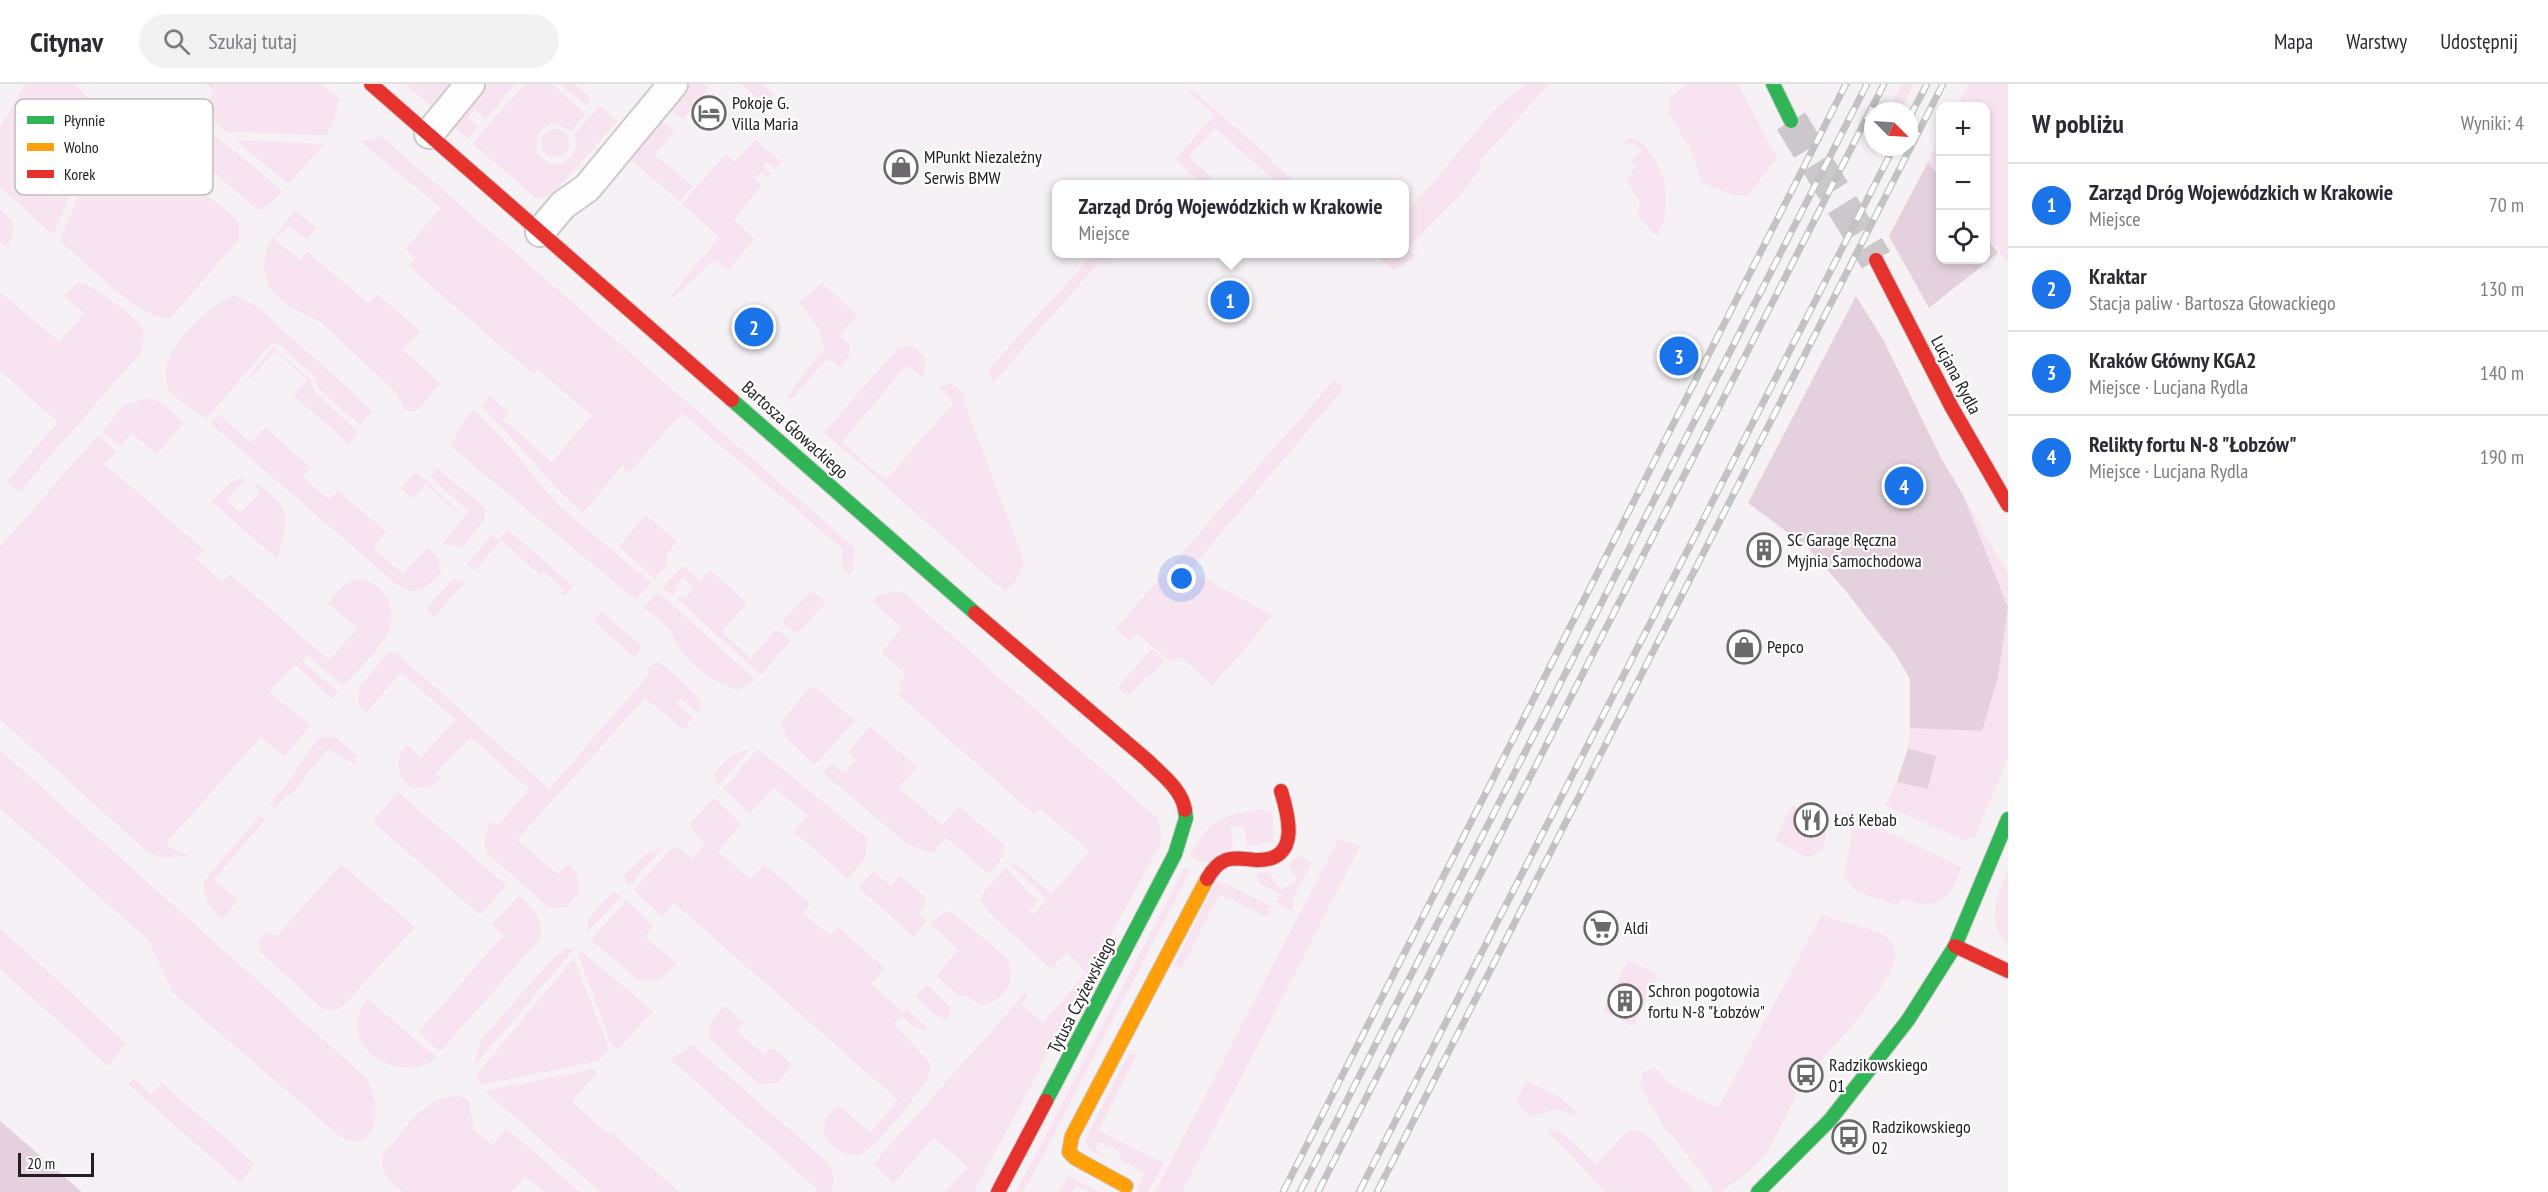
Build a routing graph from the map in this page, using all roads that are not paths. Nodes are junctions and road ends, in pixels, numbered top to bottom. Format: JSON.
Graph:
{"nodes":[{"id":1,"x":371,"y":84,"type":"edge"},
{"id":2,"x":470,"y":84,"type":"edge"},
{"id":3,"x":673,"y":84,"type":"edge"},
{"id":4,"x":1773,"y":84,"type":"edge"},
{"id":5,"x":1791,"y":121,"type":"tunnel mouth"},
{"id":6,"x":429,"y":134,"type":"junction"},
{"id":7,"x":540,"y":232,"type":"junction"},
{"id":8,"x":1876,"y":260,"type":"tunnel mouth"},
{"id":9,"x":2008,"y":505,"type":"edge"},
{"id":10,"x":1281,"y":791,"type":"dead end"},
{"id":11,"x":1186,"y":810,"type":"joint"},
{"id":12,"x":2008,"y":819,"type":"edge"},
{"id":13,"x":1955,"y":946,"type":"junction"},
{"id":14,"x":2008,"y":971,"type":"edge"},
{"id":15,"x":1126,"y":1186,"type":"dead end"},
{"id":16,"x":999,"y":1192,"type":"edge"},
{"id":17,"x":1758,"y":1192,"type":"edge"}],
"edges":[{"from":1,"to":6,"type":"street","name":"Bartosza Głowackiego"},
{"from":2,"to":6,"type":"street"},
{"from":3,"to":7,"type":"street"},
{"from":4,"to":5,"type":"street"},
{"from":6,"to":7,"type":"street","name":"Bartosza Głowackiego"},
{"from":7,"to":11,"type":"street","name":"Bartosza Głowackiego"},
{"from":8,"to":9,"type":"street","name":"Lucjana Rydla"},
{"from":10,"to":15,"type":"street"},
{"from":11,"to":16,"type":"street","name":"Tytusa Czyżewskiego"},
{"from":12,"to":13,"type":"street"},
{"from":13,"to":14,"type":"street"},
{"from":13,"to":17,"type":"street"}]}
